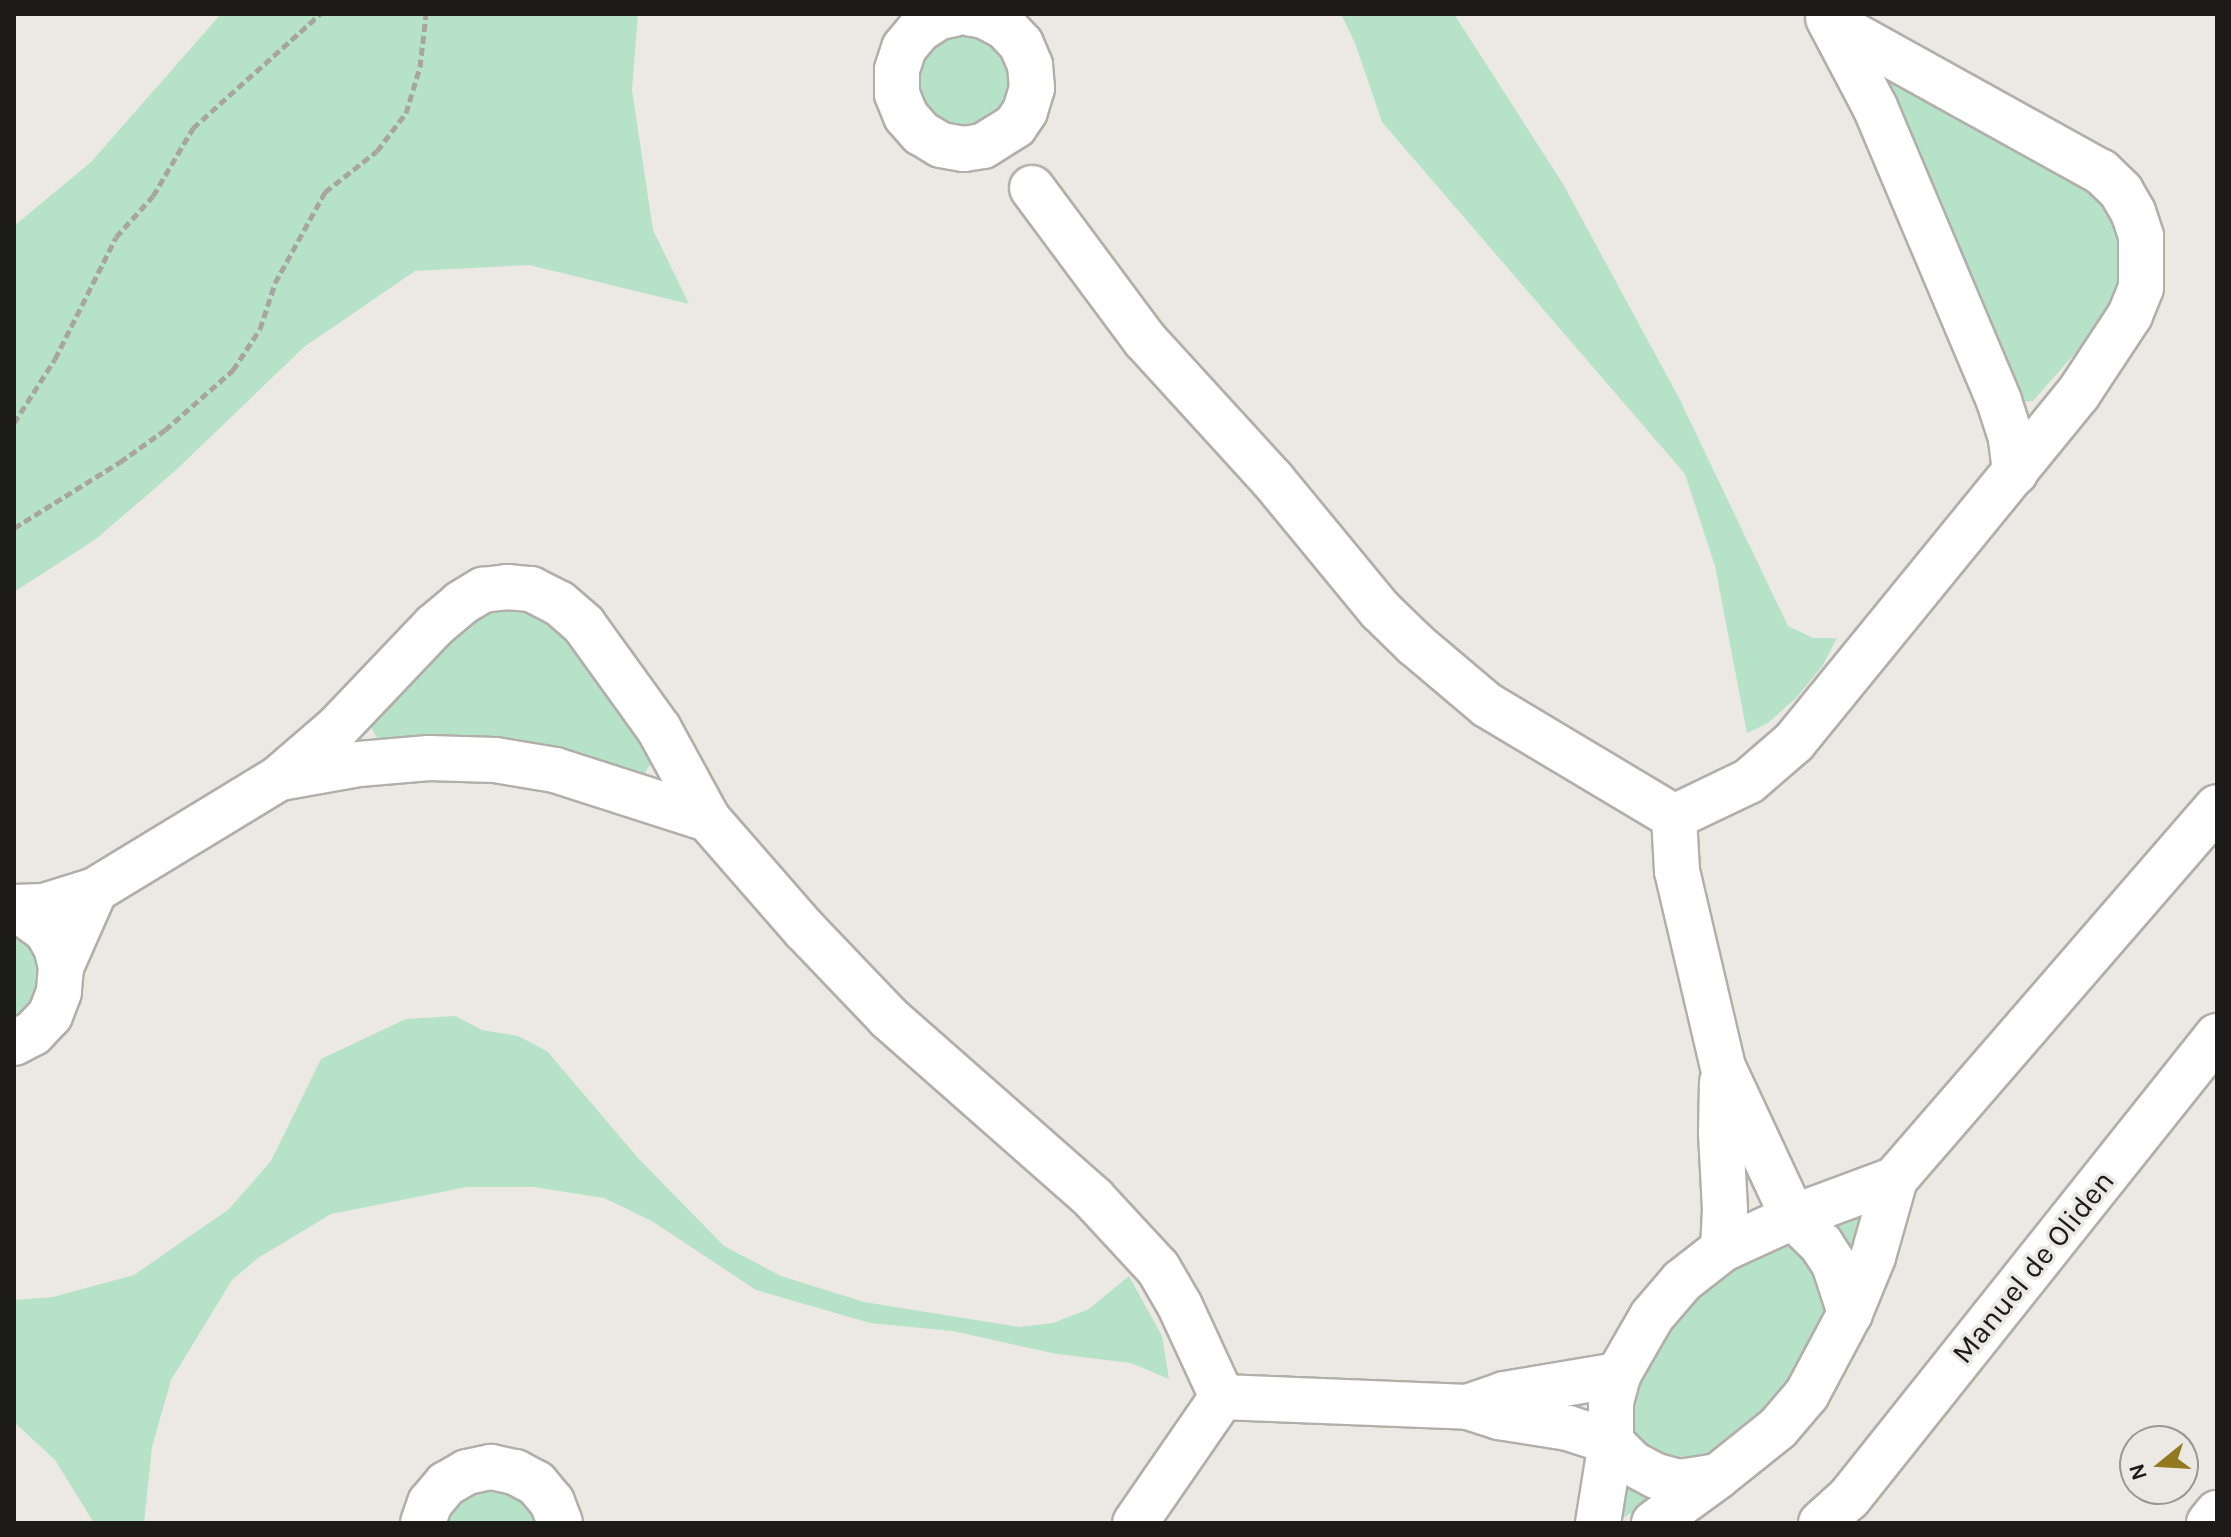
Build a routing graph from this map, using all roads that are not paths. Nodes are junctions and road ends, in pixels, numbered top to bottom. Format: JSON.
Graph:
{"nodes":[{"id":1,"x":955,"y":14,"type":"edge"},
{"id":2,"x":972,"y":14,"type":"edge"},
{"id":3,"x":1829,"y":19,"type":"edge"},
{"id":4,"x":1025,"y":111,"type":"junction"},
{"id":5,"x":964,"y":149,"type":"junction"},
{"id":6,"x":1032,"y":188,"type":"junction"},
{"id":7,"x":2015,"y":473,"type":"junction"},
{"id":8,"x":279,"y":778,"type":"junction"},
{"id":9,"x":2217,"y":807,"type":"edge"},
{"id":10,"x":1674,"y":817,"type":"junction"},
{"id":11,"x":708,"y":819,"type":"junction"},
{"id":12,"x":95,"y":890,"type":"junction"},
{"id":13,"x":14,"y":907,"type":"edge"},
{"id":14,"x":61,"y":967,"type":"junction"},
{"id":15,"x":2217,"y":1036,"type":"edge"},
{"id":16,"x":14,"y":1043,"type":"edge"},
{"id":17,"x":1723,"y":1067,"type":"junction"},
{"id":18,"x":1895,"y":1179,"type":"junction"},
{"id":19,"x":1793,"y":1217,"type":"junction"},
{"id":20,"x":1723,"y":1249,"type":"junction"},
{"id":21,"x":1850,"y":1313,"type":"junction"},
{"id":22,"x":1618,"y":1375,"type":"junction"},
{"id":23,"x":1222,"y":1397,"type":"junction"},
{"id":24,"x":1468,"y":1407,"type":"junction"},
{"id":25,"x":1611,"y":1442,"type":"junction"},
{"id":26,"x":1718,"y":1476,"type":"junction"},
{"id":27,"x":2217,"y":1513,"type":"edge"},
{"id":28,"x":1836,"y":1515,"type":"edge"},
{"id":29,"x":423,"y":1523,"type":"edge"},
{"id":30,"x":560,"y":1523,"type":"edge"},
{"id":31,"x":1135,"y":1523,"type":"edge"},
{"id":32,"x":1598,"y":1523,"type":"edge"},
{"id":33,"x":1654,"y":1523,"type":"edge"},
{"id":34,"x":2209,"y":1523,"type":"edge"}],
"edges":[{"from":1,"to":5,"type":"street"},
{"from":2,"to":4,"type":"street"},
{"from":3,"to":7,"type":"street"},
{"from":3,"to":7,"type":"street"},
{"from":4,"to":5,"type":"street"},
{"from":4,"to":6,"type":"street"},
{"from":5,"to":6,"type":"street"},
{"from":6,"to":10,"type":"street"},
{"from":7,"to":10,"type":"street"},
{"from":8,"to":11,"type":"street"},
{"from":8,"to":11,"type":"street"},
{"from":8,"to":12,"type":"street"},
{"from":9,"to":18,"type":"street"},
{"from":10,"to":17,"type":"street"},
{"from":11,"to":23,"type":"street"},
{"from":12,"to":13,"type":"street"},
{"from":12,"to":14,"type":"street"},
{"from":13,"to":14,"type":"street"},
{"from":14,"to":16,"type":"street"},
{"from":15,"to":28,"type":"street","name":"Manuel de Oliden"},
{"from":17,"to":19,"type":"street"},
{"from":17,"to":20,"type":"street"},
{"from":18,"to":19,"type":"street"},
{"from":18,"to":21,"type":"street"},
{"from":19,"to":20,"type":"street"},
{"from":19,"to":21,"type":"street"},
{"from":20,"to":22,"type":"street"},
{"from":21,"to":26,"type":"street"},
{"from":22,"to":24,"type":"street"},
{"from":22,"to":25,"type":"street"},
{"from":23,"to":24,"type":"street"},
{"from":23,"to":31,"type":"street"},
{"from":24,"to":25,"type":"street"},
{"from":25,"to":26,"type":"street"},
{"from":25,"to":32,"type":"street"},
{"from":26,"to":33,"type":"street"},
{"from":27,"to":34,"type":"street"},
{"from":29,"to":30,"type":"street"}]}
